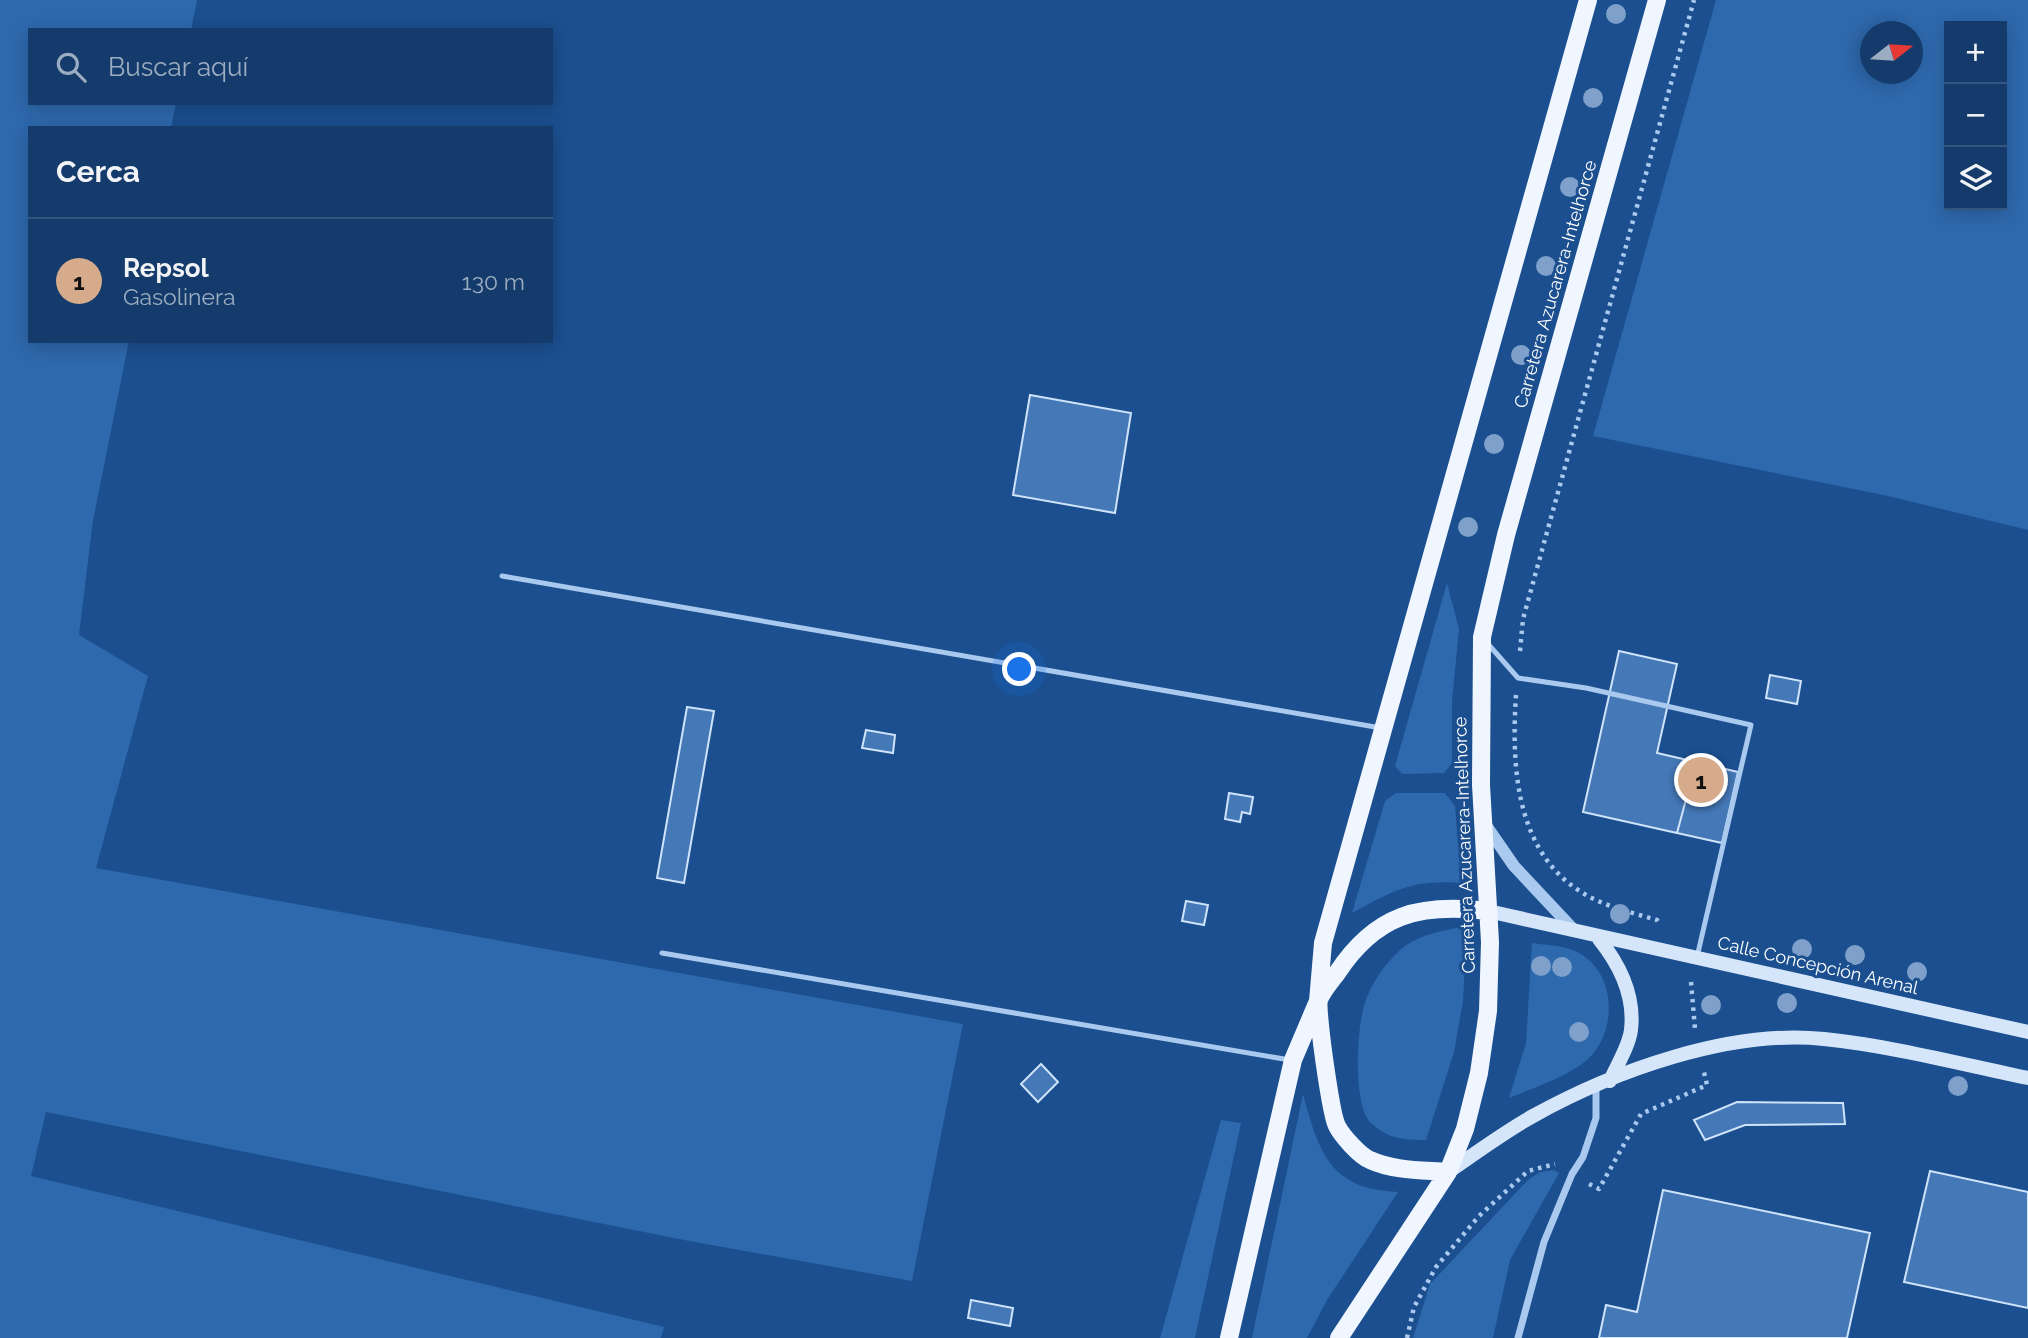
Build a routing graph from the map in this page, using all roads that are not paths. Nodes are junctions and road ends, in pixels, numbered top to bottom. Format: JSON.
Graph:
{"nodes":[{"id":1,"x":1588,"y":0,"type":"edge"},
{"id":2,"x":1657,"y":0,"type":"edge"},
{"id":3,"x":502,"y":576,"type":"dead end"},
{"id":4,"x":1482,"y":637,"type":"junction"},
{"id":5,"x":1381,"y":728,"type":"junction"},
{"id":6,"x":1483,"y":821,"type":"junction"},
{"id":7,"x":1488,"y":911,"type":"junction"},
{"id":8,"x":1574,"y":930,"type":"junction"},
{"id":9,"x":1599,"y":939,"type":"junction"},
{"id":10,"x":662,"y":953,"type":"dead end"},
{"id":11,"x":1697,"y":957,"type":"junction"},
{"id":12,"x":1318,"y":1001,"type":"junction"},
{"id":13,"x":2028,"y":1032,"type":"edge"},
{"id":14,"x":1293,"y":1060,"type":"junction"},
{"id":15,"x":2028,"y":1078,"type":"edge"},
{"id":16,"x":1610,"y":1081,"type":"junction"},
{"id":17,"x":1596,"y":1087,"type":"junction"},
{"id":18,"x":1448,"y":1172,"type":"junction"},
{"id":19,"x":1229,"y":1338,"type":"edge"},
{"id":20,"x":1339,"y":1338,"type":"edge"},
{"id":21,"x":1518,"y":1338,"type":"edge"}],
"edges":[{"from":1,"to":5,"type":"main road"},
{"from":2,"to":4,"type":"main road","name":"Carretera Azucarera-Intelhorce"},
{"from":3,"to":5,"type":"lane"},
{"from":4,"to":6,"type":"main road","name":"Carretera Azucarera-Intelhorce"},
{"from":4,"to":11,"type":"lane"},
{"from":5,"to":12,"type":"main road"},
{"from":6,"to":7,"type":"main road","name":"Carretera Azucarera-Intelhorce"},
{"from":6,"to":8,"type":"street"},
{"from":7,"to":8,"type":"main road","name":"Calle Concepción Arenal"},
{"from":7,"to":12,"type":"main road"},
{"from":7,"to":18,"type":"main road","name":"Carretera Azucarera-Intelhorce"},
{"from":8,"to":9,"type":"main road","name":"Calle Concepción Arenal"},
{"from":9,"to":11,"type":"main road","name":"Calle Concepción Arenal"},
{"from":9,"to":16,"type":"main road"},
{"from":10,"to":14,"type":"lane"},
{"from":11,"to":13,"type":"main road","name":"Calle Concepción Arenal"},
{"from":12,"to":14,"type":"main road"},
{"from":12,"to":18,"type":"main road"},
{"from":14,"to":19,"type":"main road"},
{"from":15,"to":16,"type":"main road"},
{"from":16,"to":17,"type":"main road"},
{"from":17,"to":18,"type":"main road"},
{"from":17,"to":21,"type":"street"},
{"from":18,"to":20,"type":"main road","name":"Carretera Azucarera-Intelhorce"}]}
